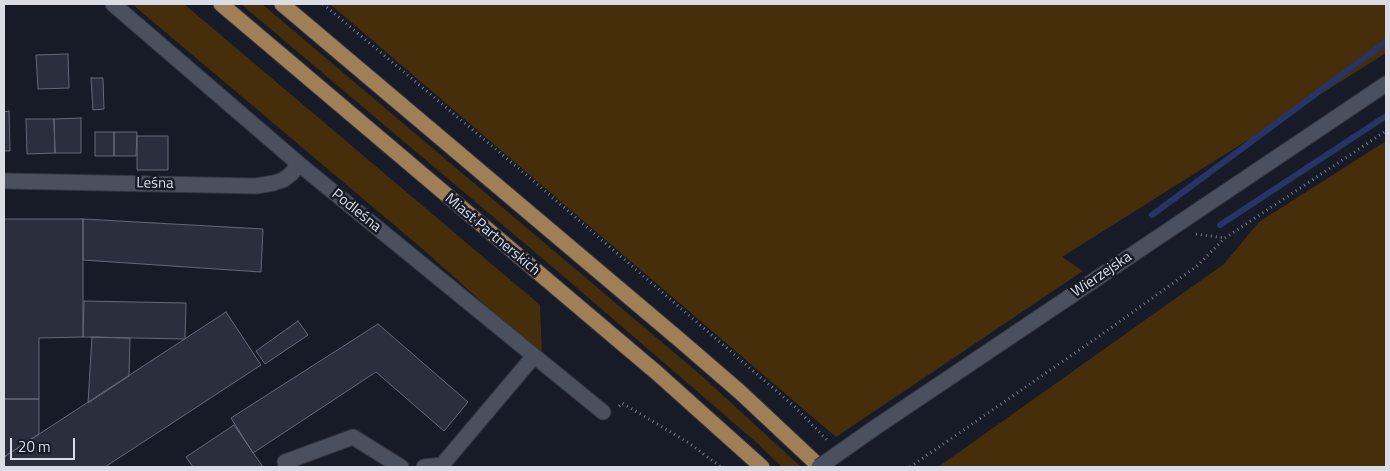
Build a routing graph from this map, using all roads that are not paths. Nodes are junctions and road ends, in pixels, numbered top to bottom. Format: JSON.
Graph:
{"nodes":[{"id":1,"x":113,"y":4,"type":"edge"},
{"id":2,"x":221,"y":4,"type":"edge"},
{"id":3,"x":282,"y":4,"type":"edge"},
{"id":4,"x":1386,"y":84,"type":"edge"},
{"id":5,"x":298,"y":164,"type":"junction"},
{"id":6,"x":4,"y":181,"type":"edge"},
{"id":7,"x":534,"y":356,"type":"junction"},
{"id":8,"x":603,"y":412,"type":"road end"},
{"id":9,"x":285,"y":462,"type":"dead end"},
{"id":10,"x":443,"y":466,"type":"edge"},
{"id":11,"x":401,"y":467,"type":"edge"},
{"id":12,"x":424,"y":467,"type":"edge"},
{"id":13,"x":762,"y":467,"type":"edge"},
{"id":14,"x":819,"y":467,"type":"edge"}],
"edges":[{"from":1,"to":5,"type":"street","name":"Podleśna"},
{"from":2,"to":13,"type":"main road","name":"Miast Partnerskich"},
{"from":3,"to":14,"type":"main road"},
{"from":4,"to":14,"type":"street","name":"Wierzejska","bridge":true},
{"from":5,"to":6,"type":"street","name":"Leśna"},
{"from":5,"to":7,"type":"street","name":"Podleśna"},
{"from":7,"to":8,"type":"street","name":"Podleśna"},
{"from":7,"to":10,"type":"street"},
{"from":9,"to":11,"type":"street"},
{"from":10,"to":12,"type":"street"}]}
